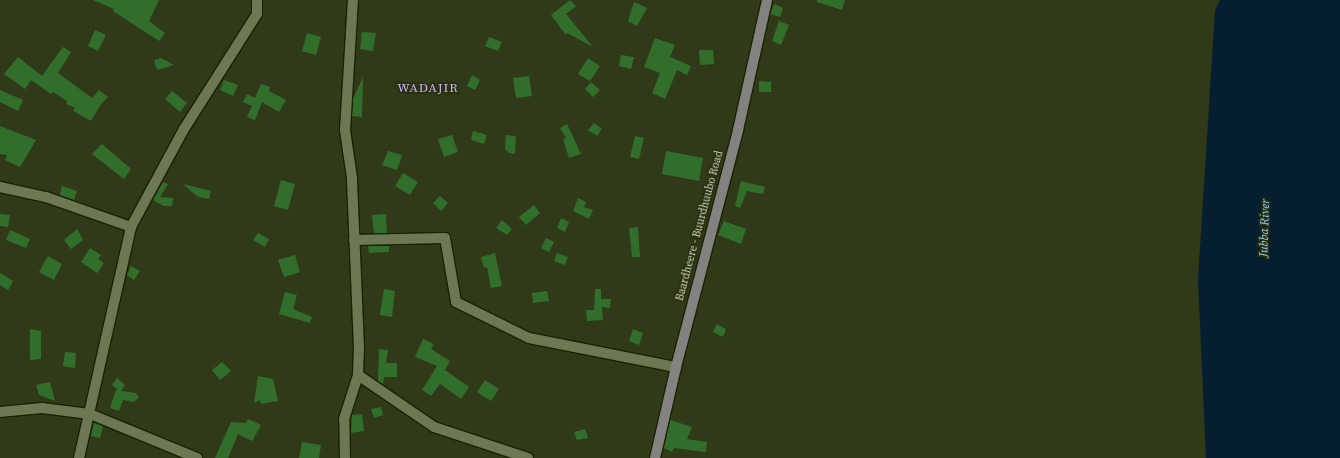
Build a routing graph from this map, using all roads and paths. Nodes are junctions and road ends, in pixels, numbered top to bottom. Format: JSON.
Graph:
{"nodes":[{"id":1,"x":257,"y":0,"type":"edge"},
{"id":2,"x":353,"y":0,"type":"edge"},
{"id":3,"x":767,"y":0,"type":"edge"},
{"id":4,"x":0,"y":187,"type":"edge"},
{"id":5,"x":131,"y":227,"type":"junction"},
{"id":6,"x":354,"y":240,"type":"junction"},
{"id":7,"x":676,"y":367,"type":"junction"},
{"id":8,"x":358,"y":375,"type":"junction"},
{"id":9,"x":0,"y":412,"type":"edge"},
{"id":10,"x":90,"y":414,"type":"junction"},
{"id":11,"x":79,"y":458,"type":"edge"},
{"id":12,"x":197,"y":458,"type":"edge"},
{"id":13,"x":345,"y":458,"type":"edge"},
{"id":14,"x":528,"y":458,"type":"edge"},
{"id":15,"x":655,"y":458,"type":"edge"}],
"edges":[{"from":1,"to":5,"type":"street"},
{"from":2,"to":6,"type":"street"},
{"from":3,"to":7,"type":"main road","name":"Baardheere - Buurdhuubo Road"},
{"from":4,"to":5,"type":"street"},
{"from":5,"to":10,"type":"street"},
{"from":6,"to":7,"type":"street"},
{"from":6,"to":8,"type":"street"},
{"from":7,"to":15,"type":"main road","name":"Baardheere - Buurdhuubo Road"},
{"from":8,"to":13,"type":"street"},
{"from":8,"to":14,"type":"street"},
{"from":9,"to":10,"type":"street"},
{"from":10,"to":11,"type":"street"},
{"from":10,"to":12,"type":"street"}]}
